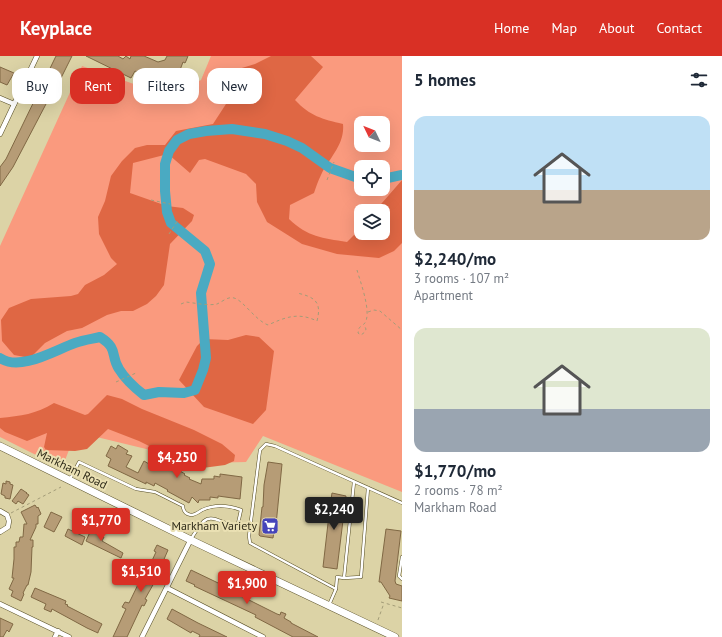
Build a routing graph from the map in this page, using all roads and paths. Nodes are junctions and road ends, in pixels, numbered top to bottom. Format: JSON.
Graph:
{"nodes":[{"id":1,"x":37,"y":56,"type":"edge"},
{"id":2,"x":31,"y":68,"type":"edge"},
{"id":3,"x":0,"y":98,"type":"edge"},
{"id":4,"x":12,"y":103,"type":"edge"},
{"id":5,"x":14,"y":104,"type":"edge"},
{"id":6,"x":0,"y":134,"type":"edge"},
{"id":7,"x":334,"y":162,"type":"dead end"},
{"id":8,"x":328,"y":180,"type":"dead end"},
{"id":9,"x":151,"y":200,"type":"dead end"},
{"id":10,"x":170,"y":204,"type":"dead end"},
{"id":11,"x":178,"y":220,"type":"dead end"},
{"id":12,"x":169,"y":234,"type":"dead end"},
{"id":13,"x":357,"y":270,"type":"dead end"},
{"id":14,"x":297,"y":293,"type":"dead end"},
{"id":15,"x":181,"y":304,"type":"dead end"},
{"id":16,"x":367,"y":312,"type":"junction"},
{"id":17,"x":364,"y":325,"type":"junction"},
{"id":18,"x":402,"y":330,"type":"edge"},
{"id":19,"x":136,"y":373,"type":"dead end"},
{"id":20,"x":116,"y":382,"type":"dead end"},
{"id":21,"x":0,"y":446,"type":"edge"},
{"id":22,"x":69,"y":480,"type":"junction"},
{"id":23,"x":354,"y":482,"type":"junction"},
{"id":24,"x":61,"y":486,"type":"dead end"},
{"id":25,"x":368,"y":488,"type":"junction"},
{"id":26,"x":402,"y":503,"type":"edge"},
{"id":27,"x":0,"y":511,"type":"edge"},
{"id":28,"x":7,"y":515,"type":"junction"},
{"id":29,"x":237,"y":528,"type":"junction"},
{"id":30,"x":250,"y":529,"type":"junction"},
{"id":31,"x":0,"y":532,"type":"edge"},
{"id":32,"x":191,"y":539,"type":"junction"},
{"id":33,"x":402,"y":558,"type":"edge"},
{"id":34,"x":344,"y":578,"type":"junction"},
{"id":35,"x":402,"y":579,"type":"edge"},
{"id":36,"x":166,"y":588,"type":"junction"},
{"id":37,"x":336,"y":588,"type":"junction"},
{"id":38,"x":381,"y":602,"type":"dead end"},
{"id":39,"x":384,"y":603,"type":"junction"},
{"id":40,"x":0,"y":604,"type":"edge"},
{"id":41,"x":329,"y":606,"type":"junction"},
{"id":42,"x":402,"y":608,"type":"edge"},
{"id":43,"x":378,"y":620,"type":"dead end"},
{"id":44,"x":58,"y":631,"type":"junction"},
{"id":45,"x":55,"y":637,"type":"edge"},
{"id":46,"x":69,"y":637,"type":"edge"},
{"id":47,"x":142,"y":637,"type":"edge"},
{"id":48,"x":263,"y":637,"type":"edge"},
{"id":49,"x":395,"y":637,"type":"edge"}],
"edges":[{"from":1,"to":2,"type":"street"},
{"from":3,"to":4,"type":"street"},
{"from":5,"to":6,"type":"street"},
{"from":7,"to":8,"type":"path"},
{"from":9,"to":10,"type":"path"},
{"from":11,"to":12,"type":"path"},
{"from":13,"to":16,"type":"path"},
{"from":14,"to":15,"type":"path"},
{"from":16,"to":17,"type":"path"},
{"from":16,"to":18,"type":"path"},
{"from":17,"to":17,"type":"path"},
{"from":19,"to":20,"type":"path"},
{"from":21,"to":22,"type":"main road","name":"Markham Road"},
{"from":22,"to":29,"type":"lane"},
{"from":22,"to":32,"type":"main road","name":"Markham Road"},
{"from":23,"to":25,"type":"lane"},
{"from":23,"to":30,"type":"lane"},
{"from":23,"to":34,"type":"lane"},
{"from":24,"to":28,"type":"path"},
{"from":25,"to":26,"type":"lane"},
{"from":25,"to":34,"type":"lane"},
{"from":27,"to":28,"type":"street"},
{"from":28,"to":31,"type":"street"},
{"from":29,"to":30,"type":"lane"},
{"from":29,"to":32,"type":"lane"},
{"from":30,"to":37,"type":"lane"},
{"from":32,"to":36,"type":"street"},
{"from":32,"to":41,"type":"main road","name":"Markham Road"},
{"from":33,"to":35,"type":"lane"},
{"from":34,"to":37,"type":"lane"},
{"from":36,"to":47,"type":"street"},
{"from":36,"to":48,"type":"street"},
{"from":37,"to":41,"type":"lane"},
{"from":38,"to":39,"type":"path"},
{"from":39,"to":42,"type":"path"},
{"from":39,"to":43,"type":"path"},
{"from":40,"to":44,"type":"street"},
{"from":41,"to":49,"type":"main road","name":"Markham Road"},
{"from":44,"to":45,"type":"street"},
{"from":44,"to":46,"type":"street"}]}
